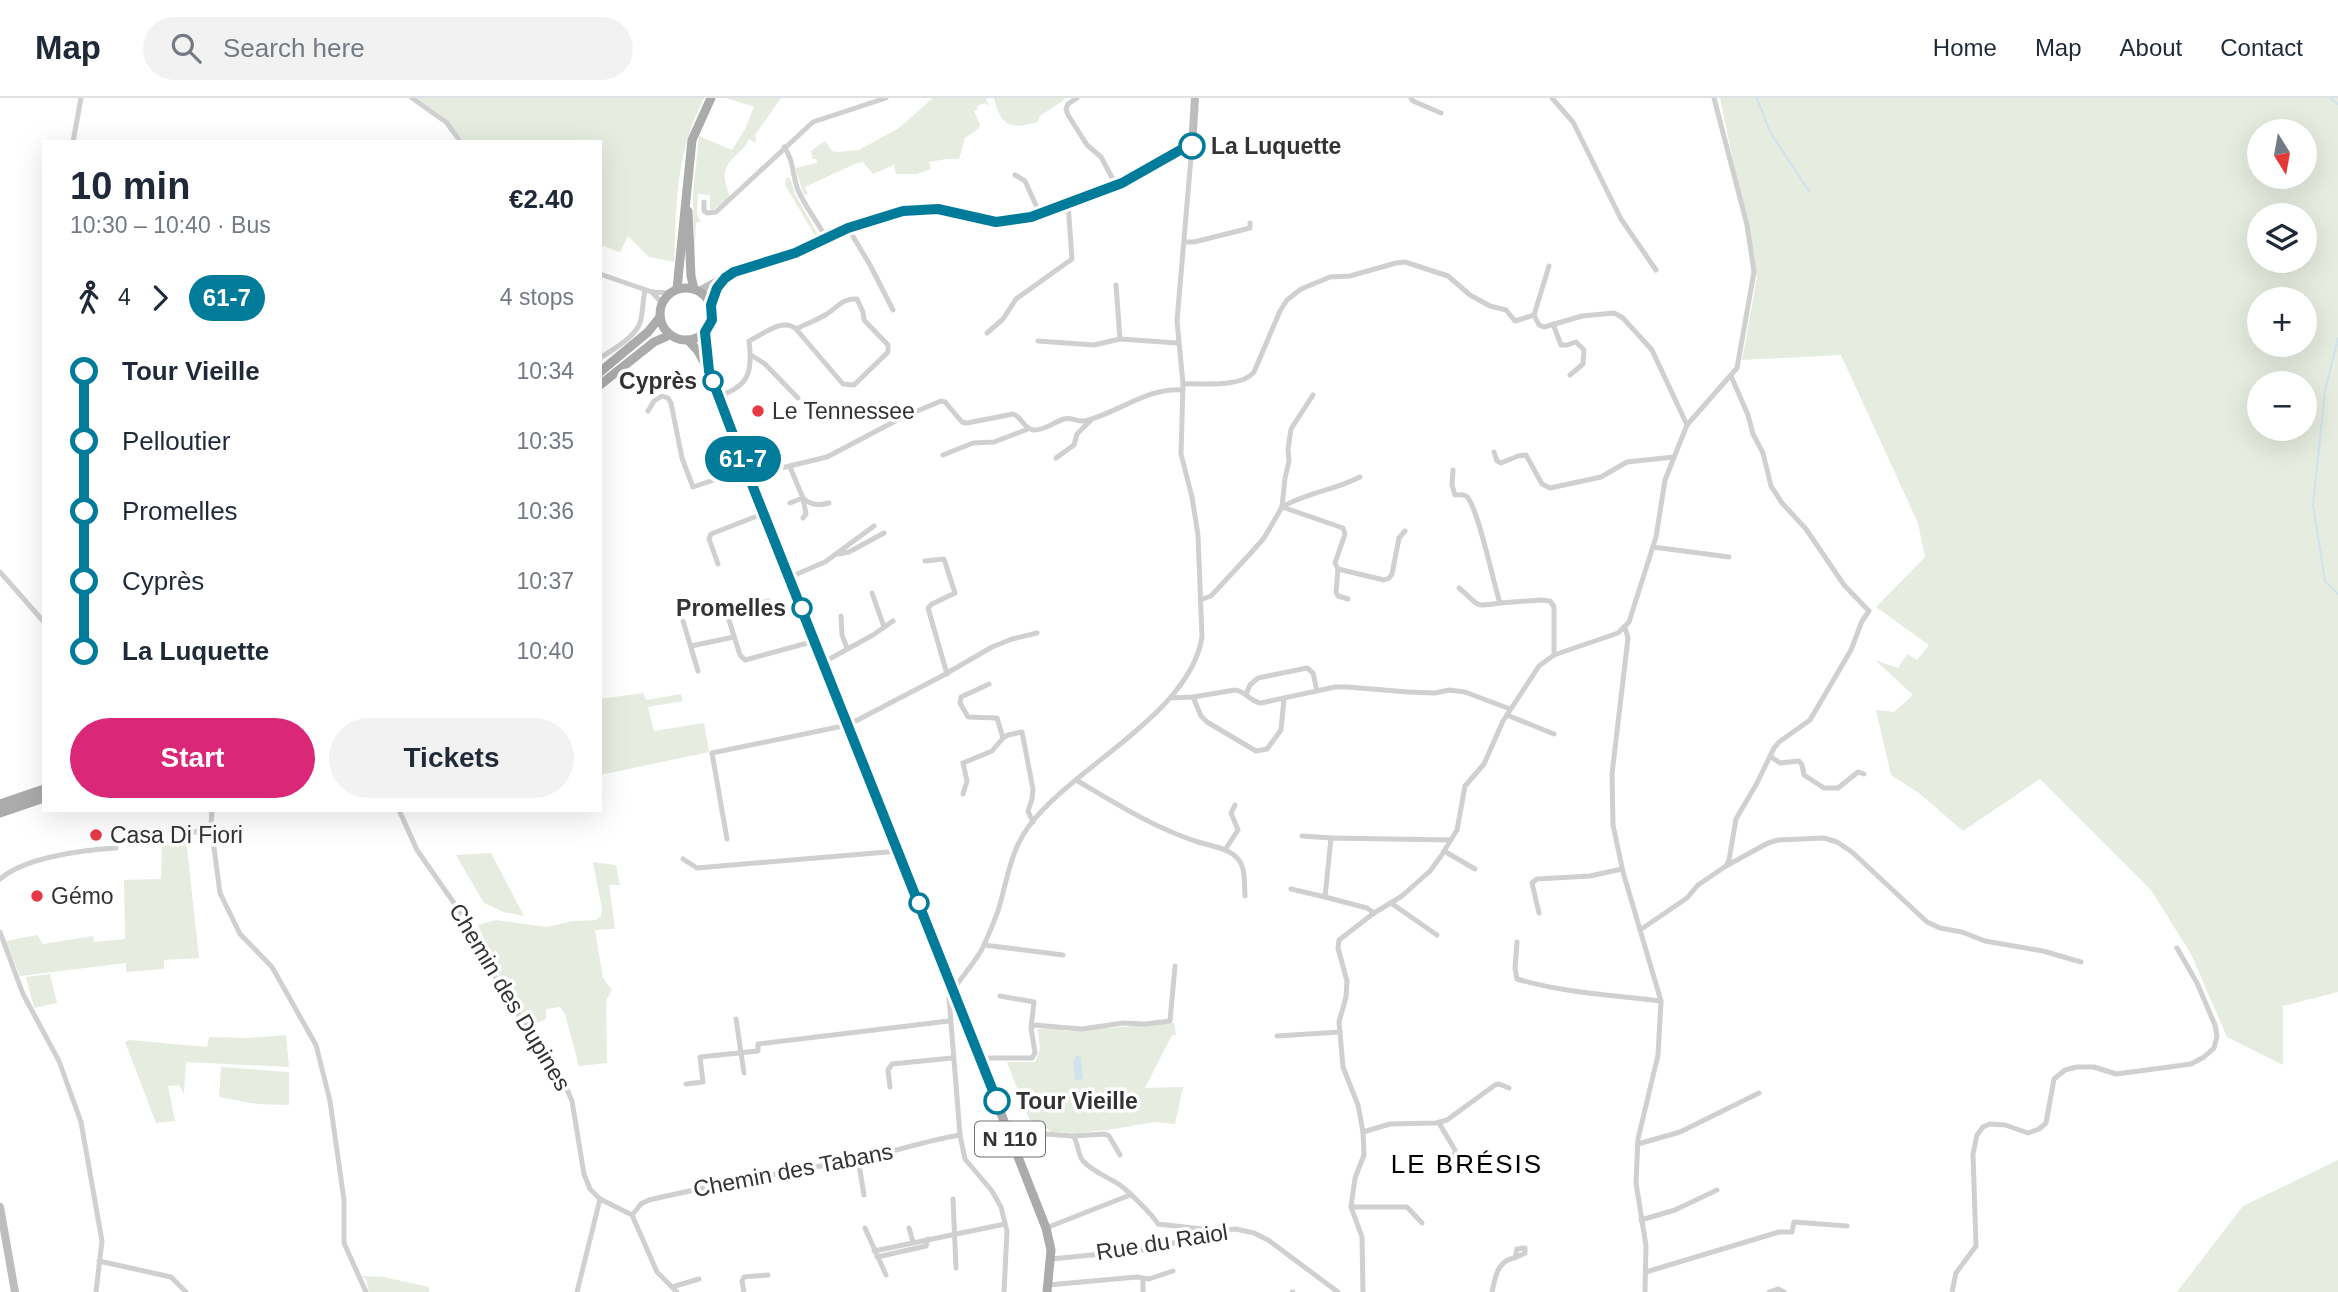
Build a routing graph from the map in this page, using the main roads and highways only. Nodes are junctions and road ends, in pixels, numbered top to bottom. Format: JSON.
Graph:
{"nodes":[{"id":1,"x":711,"y":98,"type":"edge"},
{"id":2,"x":686,"y":196,"type":"junction"},
{"id":3,"x":697,"y":290,"type":"junction"},
{"id":4,"x":674,"y":291,"type":"junction"},
{"id":5,"x":660,"y":317,"type":"junction"},
{"id":6,"x":705,"y":332,"type":"junction"},
{"id":7,"x":670,"y":335,"type":"junction"},
{"id":8,"x":688,"y":340,"type":"junction"},
{"id":9,"x":602,"y":370,"type":"edge"},
{"id":10,"x":709,"y":371,"type":"junction"},
{"id":11,"x":602,"y":382,"type":"edge"},
{"id":12,"x":42,"y":790,"type":"edge"},
{"id":13,"x":42,"y":799,"type":"edge"},
{"id":14,"x":0,"y":804,"type":"edge"},
{"id":15,"x":0,"y":813,"type":"edge"},
{"id":16,"x":1047,"y":1289,"type":"edge"}],
"edges":[{"from":1,"to":2,"type":"main road"},
{"from":2,"to":3,"type":"main road"},
{"from":2,"to":4,"type":"main road"},
{"from":3,"to":4,"type":"main road"},
{"from":3,"to":6,"type":"main road"},
{"from":4,"to":5,"type":"main road"},
{"from":5,"to":7,"type":"main road"},
{"from":5,"to":9,"type":"main road"},
{"from":6,"to":8,"type":"main road"},
{"from":6,"to":10,"type":"main road","number":"N 110"},
{"from":7,"to":8,"type":"main road"},
{"from":7,"to":11,"type":"main road"},
{"from":8,"to":10,"type":"main road","number":"N 110"},
{"from":10,"to":16,"type":"main road","number":"N 110"},
{"from":12,"to":14,"type":"main road"},
{"from":13,"to":15,"type":"main road"}]}
